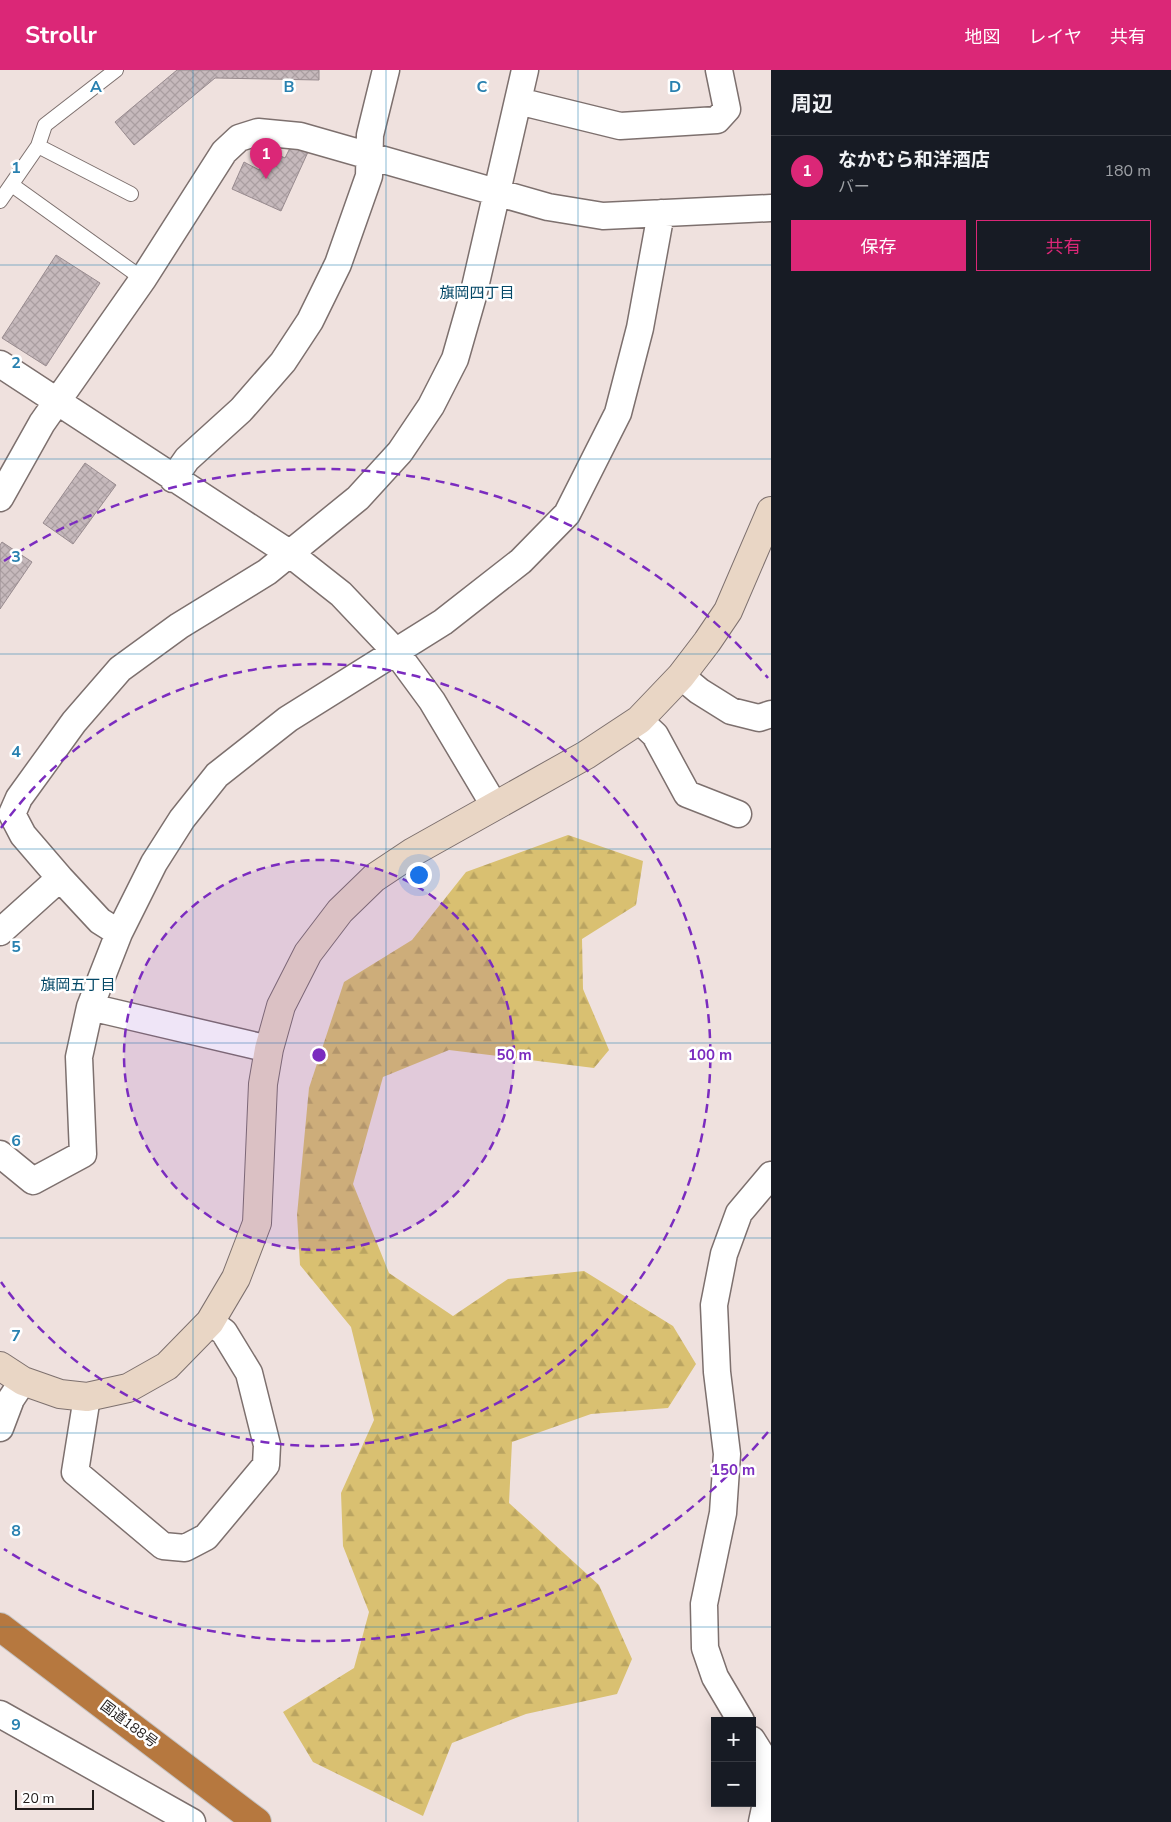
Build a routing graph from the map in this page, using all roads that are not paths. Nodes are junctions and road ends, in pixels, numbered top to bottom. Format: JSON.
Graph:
{"nodes":[{"id":1,"x":116,"y":70,"type":"edge"},
{"id":2,"x":386,"y":70,"type":"edge"},
{"id":3,"x":525,"y":70,"type":"edge"},
{"id":4,"x":719,"y":70,"type":"edge"},
{"id":5,"x":518,"y":101,"type":"junction"},
{"id":6,"x":38,"y":146,"type":"junction"},
{"id":7,"x":370,"y":157,"type":"junction"},
{"id":8,"x":12,"y":185,"type":"junction"},
{"id":9,"x":496,"y":193,"type":"junction"},
{"id":10,"x":131,"y":194,"type":"dead end"},
{"id":11,"x":0,"y":202,"type":"edge"},
{"id":12,"x":771,"y":208,"type":"edge"},
{"id":13,"x":661,"y":213,"type":"junction"},
{"id":14,"x":143,"y":279,"type":"junction"},
{"id":15,"x":0,"y":364,"type":"edge"},
{"id":16,"x":57,"y":402,"type":"junction"},
{"id":17,"x":173,"y":479,"type":"junction"},
{"id":18,"x":0,"y":498,"type":"edge"},
{"id":19,"x":771,"y":510,"type":"edge"},
{"id":20,"x":289,"y":554,"type":"junction"},
{"id":21,"x":396,"y":652,"type":"junction"},
{"id":22,"x":681,"y":676,"type":"junction"},
{"id":23,"x":771,"y":714,"type":"edge"},
{"id":24,"x":639,"y":720,"type":"junction"},
{"id":25,"x":494,"y":805,"type":"junction"},
{"id":26,"x":6,"y":813,"type":"edge"},
{"id":27,"x":738,"y":814,"type":"dead end"},
{"id":28,"x":60,"y":878,"type":"junction"},
{"id":29,"x":0,"y":932,"type":"edge"},
{"id":30,"x":119,"y":933,"type":"junction"},
{"id":31,"x":90,"y":1007,"type":"junction"},
{"id":32,"x":269,"y":1049,"type":"junction"},
{"id":33,"x":0,"y":1154,"type":"edge"},
{"id":34,"x":771,"y":1175,"type":"edge"},
{"id":35,"x":210,"y":1322,"type":"junction"},
{"id":36,"x":0,"y":1366,"type":"edge"},
{"id":37,"x":23,"y":1381,"type":"junction"},
{"id":38,"x":87,"y":1397,"type":"junction"},
{"id":39,"x":0,"y":1428,"type":"edge"},
{"id":40,"x":0,"y":1627,"type":"edge"},
{"id":41,"x":0,"y":1714,"type":"edge"},
{"id":42,"x":739,"y":1717,"type":"edge"},
{"id":43,"x":756,"y":1746,"type":"edge"},
{"id":44,"x":192,"y":1822,"type":"edge"},
{"id":45,"x":257,"y":1822,"type":"edge"},
{"id":46,"x":762,"y":1822,"type":"edge"}],
"edges":[{"from":1,"to":6,"type":"lane"},
{"from":2,"to":7,"type":"street"},
{"from":3,"to":5,"type":"street"},
{"from":4,"to":5,"type":"street"},
{"from":5,"to":9,"type":"street"},
{"from":6,"to":8,"type":"lane"},
{"from":6,"to":10,"type":"lane"},
{"from":7,"to":9,"type":"street"},
{"from":7,"to":14,"type":"street"},
{"from":7,"to":17,"type":"street"},
{"from":8,"to":11,"type":"lane"},
{"from":8,"to":14,"type":"lane"},
{"from":9,"to":13,"type":"street"},
{"from":9,"to":20,"type":"street"},
{"from":12,"to":13,"type":"street"},
{"from":13,"to":21,"type":"street"},
{"from":14,"to":16,"type":"street"},
{"from":15,"to":16,"type":"street"},
{"from":16,"to":17,"type":"street"},
{"from":16,"to":18,"type":"street"},
{"from":17,"to":20,"type":"street"},
{"from":19,"to":22,"type":"street"},
{"from":20,"to":21,"type":"street"},
{"from":20,"to":26,"type":"street"},
{"from":21,"to":25,"type":"street"},
{"from":21,"to":30,"type":"street"},
{"from":22,"to":23,"type":"street"},
{"from":22,"to":24,"type":"street"},
{"from":24,"to":25,"type":"street"},
{"from":24,"to":27,"type":"street"},
{"from":25,"to":32,"type":"street"},
{"from":26,"to":28,"type":"street"},
{"from":28,"to":29,"type":"street"},
{"from":28,"to":30,"type":"street"},
{"from":30,"to":31,"type":"street"},
{"from":31,"to":32,"type":"street"},
{"from":31,"to":33,"type":"street"},
{"from":32,"to":35,"type":"street"},
{"from":34,"to":42,"type":"street"},
{"from":35,"to":38,"type":"street"},
{"from":35,"to":38,"type":"street"},
{"from":36,"to":37,"type":"street"},
{"from":37,"to":38,"type":"street"},
{"from":37,"to":39,"type":"street"},
{"from":40,"to":45,"type":"highway","name":"国道188号"},
{"from":41,"to":44,"type":"street"},
{"from":43,"to":46,"type":"street"}]}
